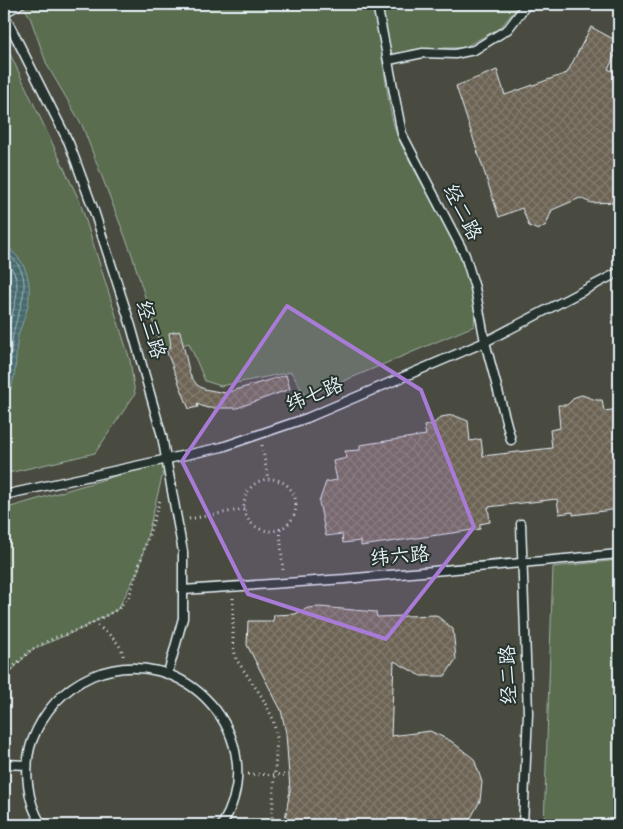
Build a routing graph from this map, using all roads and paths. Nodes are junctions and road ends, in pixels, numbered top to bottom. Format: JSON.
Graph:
{"nodes":[{"id":1,"x":20,"y":4,"type":"edge"},
{"id":2,"x":377,"y":4,"type":"edge"},
{"id":3,"x":527,"y":4,"type":"edge"},
{"id":4,"x":4,"y":14,"type":"edge"},
{"id":5,"x":388,"y":60,"type":"junction"},
{"id":6,"x":619,"y":272,"type":"edge"},
{"id":7,"x":485,"y":342,"type":"junction"},
{"id":8,"x":260,"y":434,"type":"junction"},
{"id":9,"x":511,"y":440,"type":"dead end"},
{"id":10,"x":166,"y":461,"type":"junction"},
{"id":11,"x":268,"y":479,"type":"junction"},
{"id":12,"x":4,"y":495,"type":"edge"},
{"id":13,"x":161,"y":498,"type":"dead end"},
{"id":14,"x":245,"y":509,"type":"junction"},
{"id":15,"x":177,"y":521,"type":"junction"},
{"id":16,"x":521,"y":524,"type":"dead end"},
{"id":17,"x":280,"y":529,"type":"junction"},
{"id":18,"x":619,"y":554,"type":"edge"},
{"id":19,"x":521,"y":564,"type":"junction"},
{"id":20,"x":284,"y":584,"type":"junction"},
{"id":21,"x":233,"y":587,"type":"junction"},
{"id":22,"x":183,"y":590,"type":"junction"},
{"id":23,"x":93,"y":623,"type":"junction"},
{"id":24,"x":124,"y":667,"type":"junction"},
{"id":25,"x":168,"y":673,"type":"junction"},
{"id":26,"x":4,"y":676,"type":"edge"},
{"id":27,"x":4,"y":764,"type":"edge"},
{"id":28,"x":27,"y":765,"type":"junction"},
{"id":29,"x":237,"y":774,"type":"junction"},
{"id":30,"x":273,"y":775,"type":"junction"},
{"id":31,"x":285,"y":775,"type":"dead end"},
{"id":32,"x":42,"y":825,"type":"edge"},
{"id":33,"x":222,"y":825,"type":"edge"},
{"id":34,"x":270,"y":825,"type":"edge"},
{"id":35,"x":523,"y":825,"type":"edge"}],
"edges":[{"from":1,"to":4,"type":"lane"},
{"from":2,"to":5,"type":"lane","name":"经二路"},
{"from":3,"to":5,"type":"lane"},
{"from":4,"to":10,"type":"lane","name":"经三路"},
{"from":5,"to":7,"type":"lane","name":"经二路"},
{"from":6,"to":7,"type":"lane","name":"纬七路"},
{"from":7,"to":8,"type":"lane","name":"纬七路"},
{"from":7,"to":9,"type":"lane","name":"经二路"},
{"from":8,"to":10,"type":"lane","name":"纬七路"},
{"from":8,"to":11,"type":"path"},
{"from":10,"to":12,"type":"lane","name":"纬七路"},
{"from":10,"to":15,"type":"lane","name":"经三路"},
{"from":11,"to":14,"type":"path"},
{"from":11,"to":17,"type":"path"},
{"from":13,"to":23,"type":"path"},
{"from":14,"to":15,"type":"path"},
{"from":14,"to":17,"type":"path"},
{"from":15,"to":22,"type":"lane","name":"经三路"},
{"from":16,"to":19,"type":"lane","name":"经二路"},
{"from":17,"to":20,"type":"path"},
{"from":18,"to":19,"type":"lane","name":"纬六路"},
{"from":19,"to":20,"type":"lane","name":"纬六路"},
{"from":19,"to":35,"type":"lane","name":"经二路"},
{"from":20,"to":21,"type":"lane","name":"纬六路"},
{"from":21,"to":22,"type":"lane","name":"纬六路"},
{"from":21,"to":30,"type":"path"},
{"from":22,"to":25,"type":"lane","name":"经三路"},
{"from":23,"to":24,"type":"path"},
{"from":23,"to":26,"type":"path"},
{"from":24,"to":25,"type":"lane"},
{"from":24,"to":28,"type":"lane"},
{"from":25,"to":29,"type":"lane"},
{"from":27,"to":28,"type":"lane"},
{"from":28,"to":32,"type":"lane"},
{"from":29,"to":30,"type":"path"},
{"from":29,"to":33,"type":"lane"},
{"from":30,"to":31,"type":"path"},
{"from":30,"to":34,"type":"path"}]}
